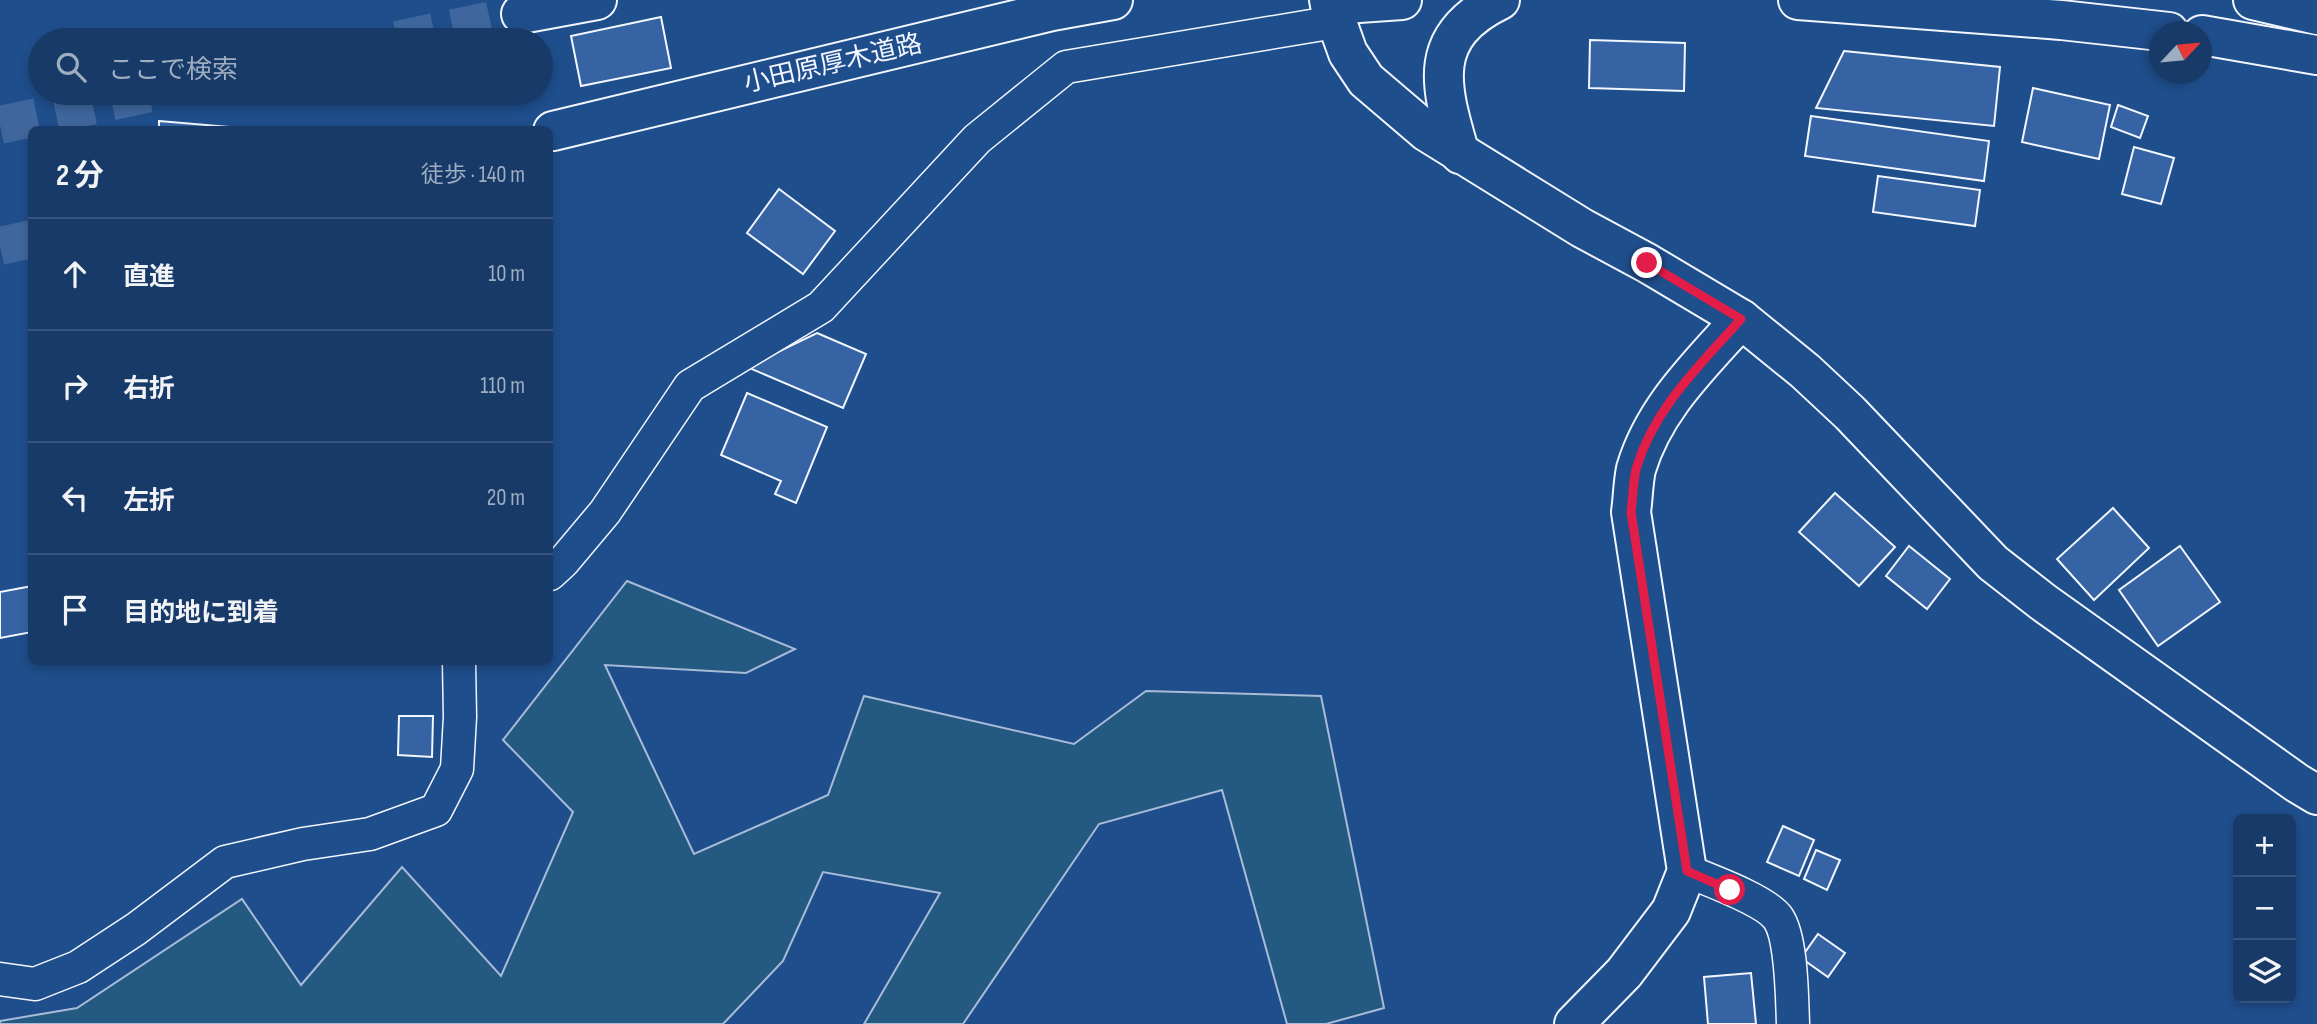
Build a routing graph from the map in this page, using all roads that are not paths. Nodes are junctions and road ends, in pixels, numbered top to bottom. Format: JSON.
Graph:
{"nodes":[{"id":1,"x":597,"y":0,"type":"edge"},
{"id":2,"x":1113,"y":0,"type":"edge"},
{"id":3,"x":1402,"y":0,"type":"edge"},
{"id":4,"x":1500,"y":0,"type":"edge"},
{"id":5,"x":1798,"y":0,"type":"edge"},
{"id":6,"x":2253,"y":0,"type":"edge"},
{"id":7,"x":1331,"y":9,"type":"edge"},
{"id":8,"x":520,"y":14,"type":"tunnel mouth"},
{"id":9,"x":2317,"y":15,"type":"edge"},
{"id":10,"x":2149,"y":30,"type":"edge"},
{"id":11,"x":2212,"y":37,"type":"edge"},
{"id":12,"x":2317,"y":55,"type":"edge"},
{"id":13,"x":553,"y":131,"type":"edge"},
{"id":14,"x":1460,"y":154,"type":"junction"},
{"id":15,"x":1741,"y":319,"type":"junction"},
{"id":16,"x":553,"y":571,"type":"edge"},
{"id":17,"x":459,"y":665,"type":"edge"},
{"id":18,"x":2317,"y":795,"type":"edge"},
{"id":19,"x":1687,"y":871,"type":"junction"},
{"id":20,"x":0,"y":979,"type":"edge"},
{"id":21,"x":1574,"y":1024,"type":"edge"},
{"id":22,"x":1793,"y":1024,"type":"edge"}],
"edges":[{"from":1,"to":8,"type":"main road"},
{"from":2,"to":13,"type":"main road","name":"小田原厚木道路"},
{"from":3,"to":7,"type":"main road"},
{"from":4,"to":14,"type":"main road"},
{"from":5,"to":10,"type":"main road"},
{"from":6,"to":9,"type":"main road"},
{"from":7,"to":14,"type":"main road"},
{"from":7,"to":16,"type":"street"},
{"from":11,"to":12,"type":"main road"},
{"from":14,"to":15,"type":"main road"},
{"from":15,"to":18,"type":"main road"},
{"from":15,"to":19,"type":"main road"},
{"from":17,"to":20,"type":"street"},
{"from":19,"to":21,"type":"main road"},
{"from":19,"to":22,"type":"street"}]}
